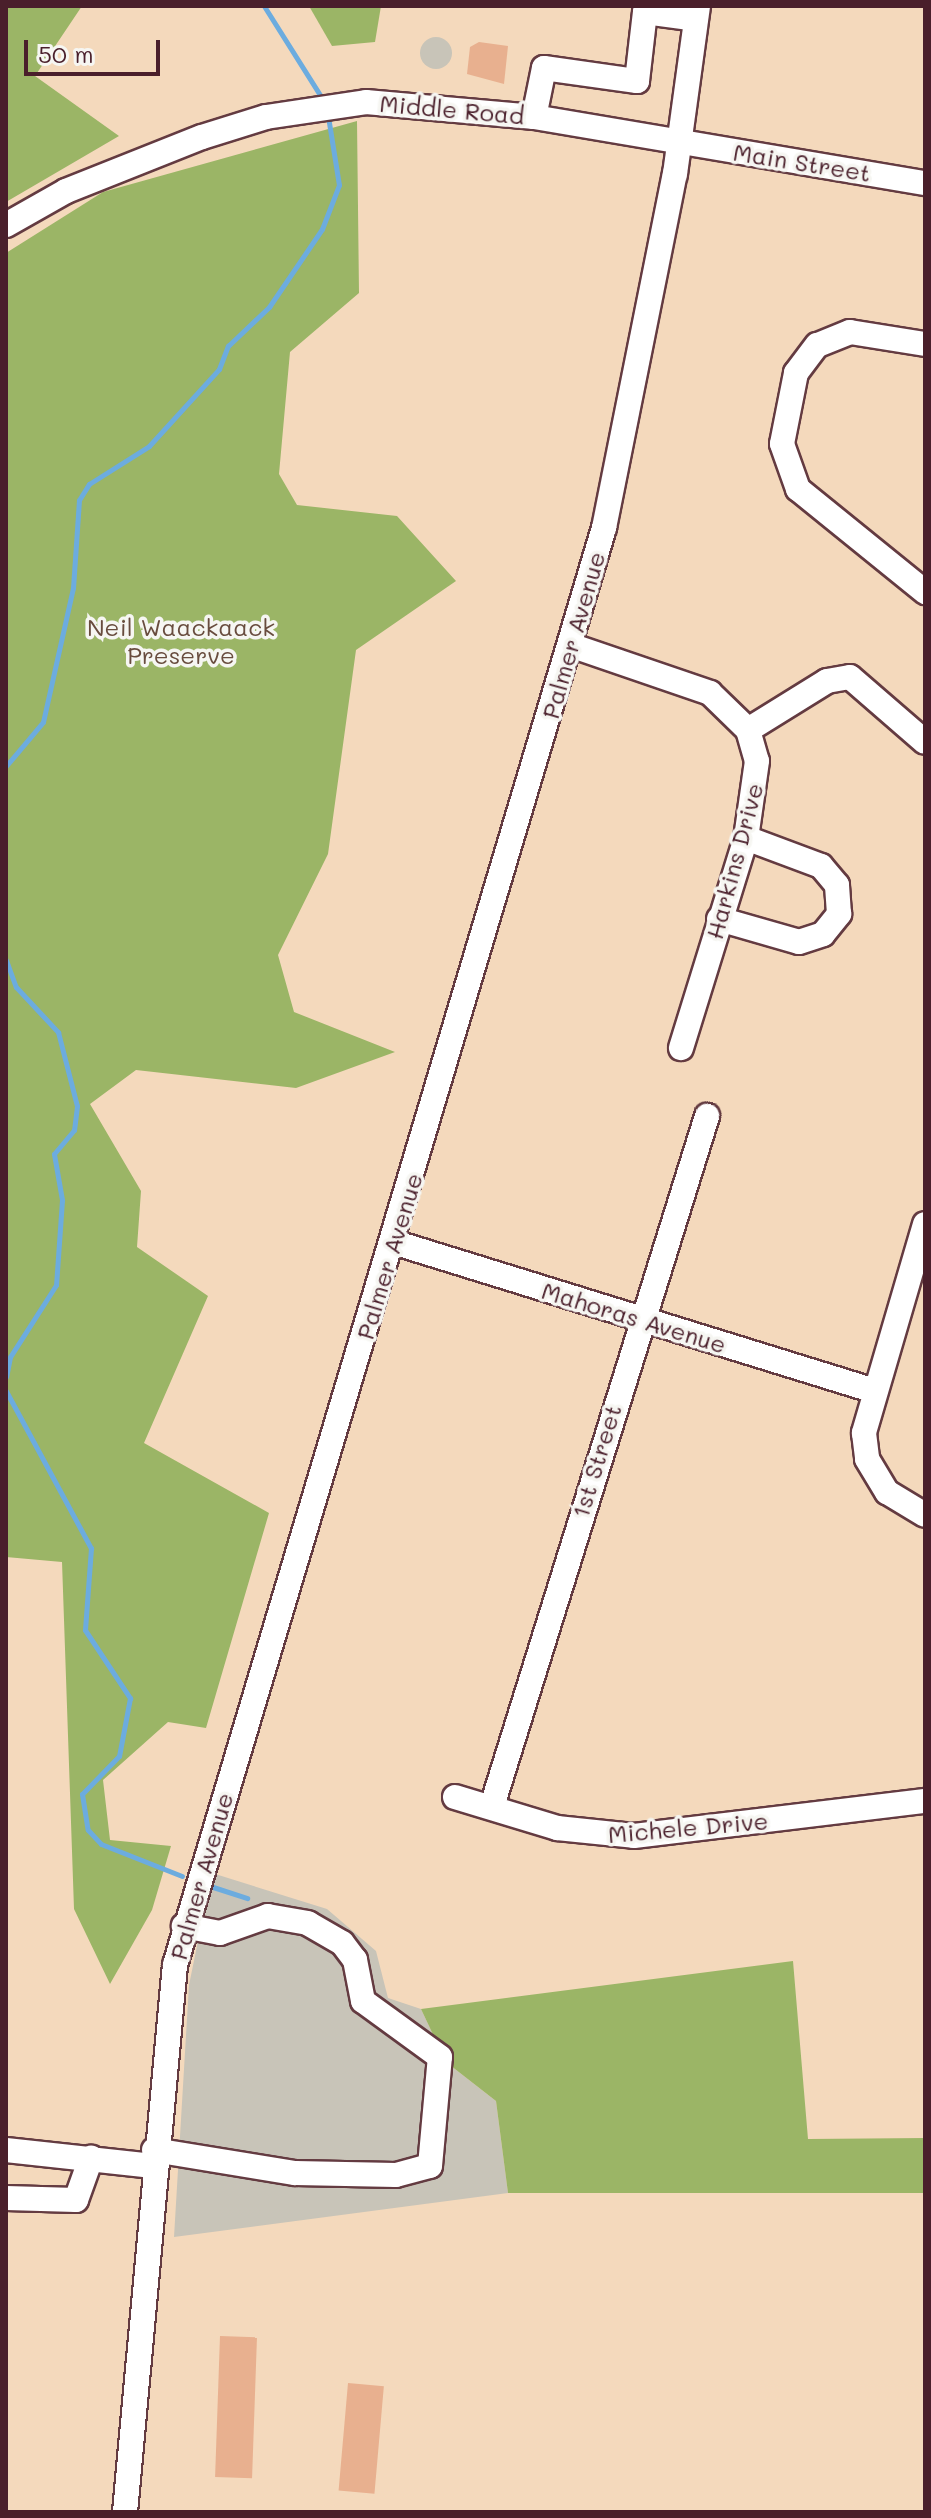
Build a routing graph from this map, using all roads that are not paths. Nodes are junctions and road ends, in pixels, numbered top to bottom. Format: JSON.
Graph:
{"nodes":[{"id":1,"x":697,"y":12,"type":"edge"},
{"id":2,"x":534,"y":117,"type":"junction"},
{"id":3,"x":680,"y":140,"type":"junction"},
{"id":4,"x":925,"y":183,"type":"edge"},
{"id":5,"x":6,"y":225,"type":"edge"},
{"id":6,"x":925,"y":344,"type":"edge"},
{"id":7,"x":925,"y":592,"type":"edge"},
{"id":8,"x":570,"y":645,"type":"junction"},
{"id":9,"x":748,"y":730,"type":"junction"},
{"id":10,"x":925,"y":742,"type":"edge"},
{"id":11,"x":746,"y":838,"type":"junction"},
{"id":12,"x":719,"y":919,"type":"junction"},
{"id":13,"x":681,"y":1048,"type":"dead end"},
{"id":14,"x":707,"y":1116,"type":"dead end"},
{"id":15,"x":925,"y":1224,"type":"edge"},
{"id":16,"x":393,"y":1242,"type":"junction"},
{"id":17,"x":640,"y":1319,"type":"junction"},
{"id":18,"x":875,"y":1391,"type":"junction"},
{"id":19,"x":925,"y":1515,"type":"edge"},
{"id":20,"x":455,"y":1797,"type":"dead end"},
{"id":21,"x":925,"y":1801,"type":"edge"},
{"id":22,"x":492,"y":1806,"type":"junction"},
{"id":23,"x":184,"y":1926,"type":"junction"},
{"id":24,"x":6,"y":2150,"type":"edge"},
{"id":25,"x":91,"y":2158,"type":"junction"},
{"id":26,"x":154,"y":2158,"type":"junction"},
{"id":27,"x":6,"y":2198,"type":"edge"},
{"id":28,"x":131,"y":2511,"type":"edge"}],
"edges":[{"from":1,"to":2,"type":"street"},
{"from":1,"to":3,"type":"street","name":"Palmer Avenue"},
{"from":2,"to":3,"type":"street","name":"Middle Road"},
{"from":2,"to":5,"type":"street","name":"Middle Road"},
{"from":3,"to":4,"type":"street","name":"Main Street"},
{"from":3,"to":8,"type":"street","name":"Palmer Avenue"},
{"from":6,"to":7,"type":"street"},
{"from":8,"to":9,"type":"street"},
{"from":8,"to":16,"type":"street","name":"Palmer Avenue"},
{"from":9,"to":10,"type":"street"},
{"from":9,"to":11,"type":"street","name":"Harkins Drive"},
{"from":11,"to":12,"type":"street","name":"Harkins Drive"},
{"from":11,"to":12,"type":"street"},
{"from":12,"to":13,"type":"street","name":"Harkins Drive"},
{"from":14,"to":17,"type":"street","name":"1st Street"},
{"from":15,"to":18,"type":"street"},
{"from":16,"to":17,"type":"street","name":"Mahoras Avenue"},
{"from":16,"to":23,"type":"street","name":"Palmer Avenue"},
{"from":17,"to":18,"type":"street","name":"Mahoras Avenue"},
{"from":17,"to":22,"type":"street","name":"1st Street"},
{"from":18,"to":19,"type":"street"},
{"from":20,"to":22,"type":"street","name":"Michele Drive"},
{"from":21,"to":22,"type":"street","name":"Michele Drive"},
{"from":23,"to":26,"type":"street","name":"Palmer Avenue"},
{"from":23,"to":26,"type":"street"},
{"from":24,"to":25,"type":"street"},
{"from":25,"to":26,"type":"street"},
{"from":25,"to":27,"type":"street"},
{"from":26,"to":28,"type":"street","name":"Palmer Avenue"}]}
